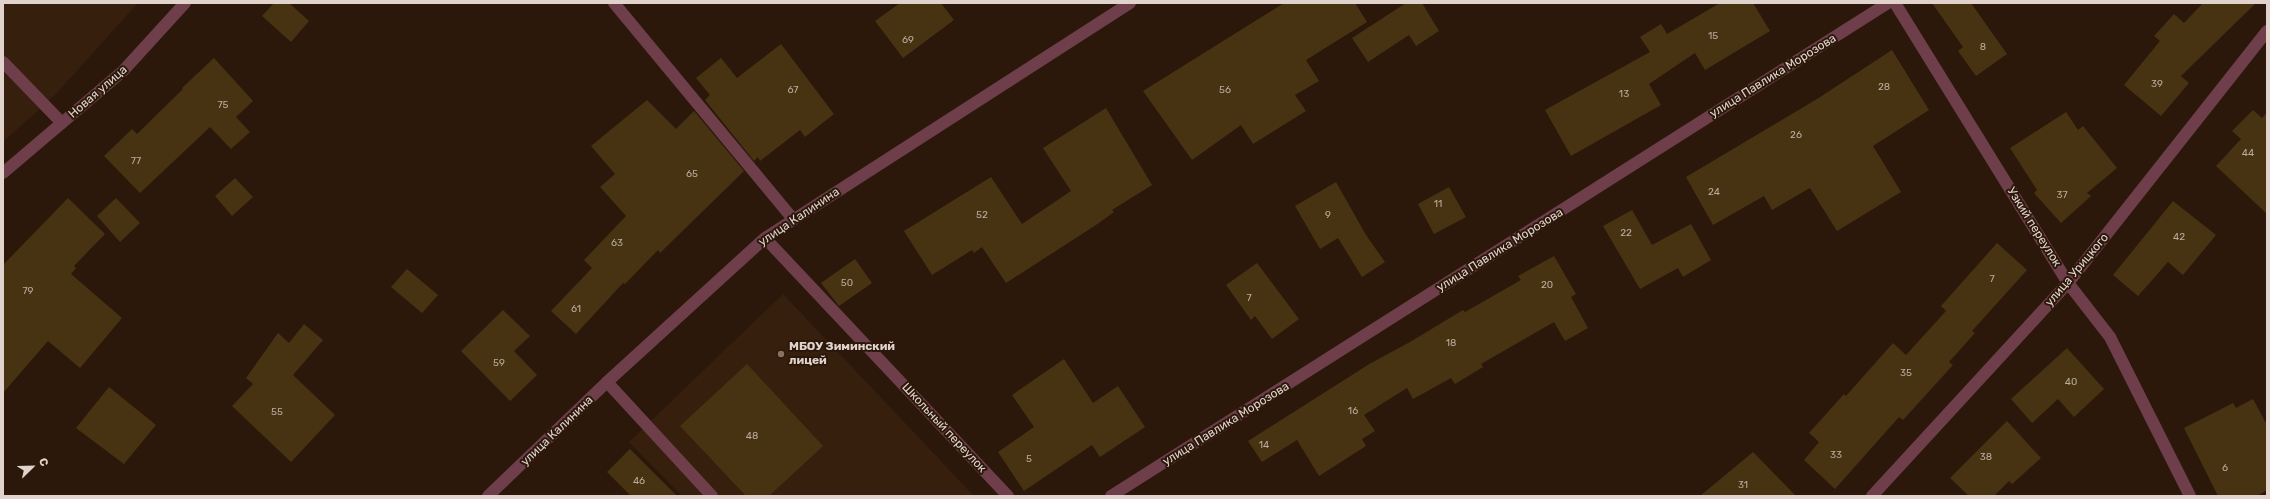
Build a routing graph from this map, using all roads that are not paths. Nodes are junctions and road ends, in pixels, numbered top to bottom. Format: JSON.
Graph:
{"nodes":[{"id":1,"x":185,"y":3,"type":"edge"},
{"id":2,"x":614,"y":3,"type":"edge"},
{"id":3,"x":1130,"y":3,"type":"edge"},
{"id":4,"x":1888,"y":3,"type":"edge"},
{"id":5,"x":1895,"y":3,"type":"edge"},
{"id":6,"x":2267,"y":31,"type":"edge"},
{"id":7,"x":3,"y":62,"type":"edge"},
{"id":8,"x":62,"y":123,"type":"junction"},
{"id":9,"x":3,"y":173,"type":"edge"},
{"id":10,"x":793,"y":220,"type":"junction"},
{"id":11,"x":765,"y":238,"type":"junction"},
{"id":12,"x":2068,"y":283,"type":"junction"},
{"id":13,"x":607,"y":382,"type":"junction"},
{"id":14,"x":488,"y":496,"type":"edge"},
{"id":15,"x":712,"y":496,"type":"edge"},
{"id":16,"x":1008,"y":496,"type":"edge"},
{"id":17,"x":1111,"y":496,"type":"edge"},
{"id":18,"x":1872,"y":496,"type":"edge"},
{"id":19,"x":2190,"y":496,"type":"edge"}],
"edges":[{"from":1,"to":8,"type":"street","name":"Новая улица"},
{"from":2,"to":10,"type":"street"},
{"from":3,"to":10,"type":"street","name":"улица Калинина"},
{"from":4,"to":17,"type":"street","name":"улица Павлика Морозова"},
{"from":5,"to":12,"type":"street","name":"Узкий переулок"},
{"from":6,"to":12,"type":"street","name":"улица Урицкого"},
{"from":7,"to":8,"type":"street"},
{"from":8,"to":9,"type":"street","name":"Новая улица"},
{"from":10,"to":11,"type":"street","name":"улица Калинина"},
{"from":11,"to":13,"type":"street","name":"улица Калинина"},
{"from":11,"to":16,"type":"street","name":"Школьный переулок"},
{"from":12,"to":18,"type":"street","name":"улица Урицкого"},
{"from":12,"to":19,"type":"street","name":"Узкий переулок"},
{"from":13,"to":14,"type":"street","name":"улица Калинина"},
{"from":13,"to":15,"type":"street"}]}
